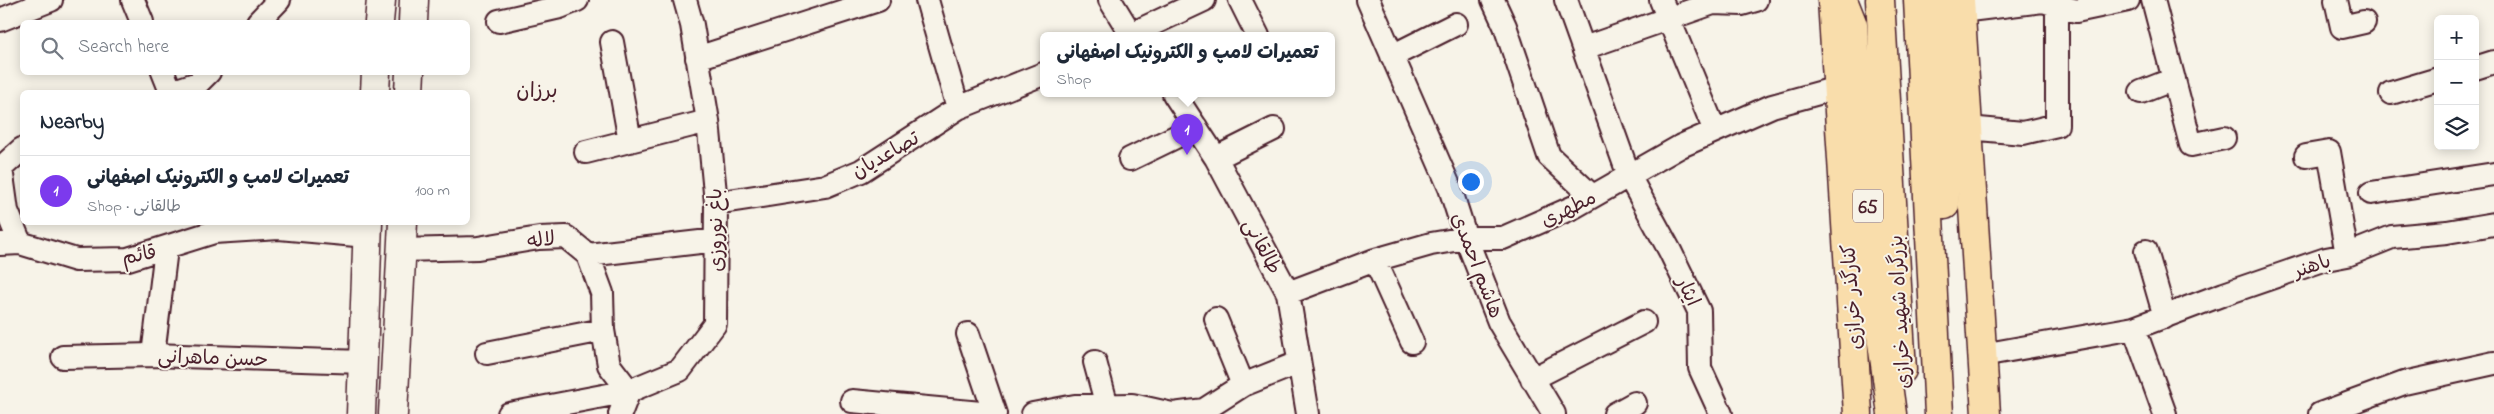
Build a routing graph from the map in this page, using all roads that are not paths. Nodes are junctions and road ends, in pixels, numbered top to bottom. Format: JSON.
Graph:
{"nodes":[{"id":1,"x":51,"y":0,"type":"edge"},
{"id":2,"x":133,"y":0,"type":"edge"},
{"id":3,"x":279,"y":0,"type":"edge"},
{"id":4,"x":381,"y":0,"type":"edge"},
{"id":5,"x":414,"y":0,"type":"edge"},
{"id":6,"x":577,"y":0,"type":"edge"},
{"id":7,"x":685,"y":0,"type":"edge"},
{"id":8,"x":878,"y":0,"type":"edge"},
{"id":9,"x":927,"y":0,"type":"edge"},
{"id":10,"x":1110,"y":0,"type":"edge"},
{"id":11,"x":1204,"y":0,"type":"edge"},
{"id":12,"x":1240,"y":0,"type":"edge"},
{"id":13,"x":1368,"y":0,"type":"edge"},
{"id":14,"x":1494,"y":0,"type":"edge"},
{"id":15,"x":1566,"y":0,"type":"edge"},
{"id":16,"x":1756,"y":0,"type":"edge"},
{"id":17,"x":1832,"y":0,"type":"edge"},
{"id":18,"x":1843,"y":0,"type":"edge"},
{"id":19,"x":1880,"y":0,"type":"edge"},
{"id":20,"x":1918,"y":0,"type":"edge"},
{"id":21,"x":2128,"y":0,"type":"edge"},
{"id":22,"x":2153,"y":0,"type":"edge"},
{"id":23,"x":2336,"y":0,"type":"edge"},
{"id":24,"x":1954,"y":4,"type":"edge"},
{"id":25,"x":2091,"y":4,"type":"edge"},
{"id":26,"x":536,"y":6,"type":"edge"},
{"id":27,"x":2057,"y":6,"type":"junction"},
{"id":28,"x":1665,"y":9,"type":"edge"},
{"id":29,"x":0,"y":20,"type":"edge"},
{"id":30,"x":141,"y":20,"type":"edge"},
{"id":31,"x":260,"y":20,"type":"edge"},
{"id":32,"x":379,"y":20,"type":"edge"},
{"id":33,"x":413,"y":20,"type":"edge"},
{"id":34,"x":499,"y":21,"type":"dead end"},
{"id":35,"x":2364,"y":22,"type":"dead end"},
{"id":36,"x":1456,"y":24,"type":"dead end"},
{"id":37,"x":1128,"y":32,"type":"edge"},
{"id":38,"x":1138,"y":32,"type":"edge"},
{"id":39,"x":1256,"y":32,"type":"edge"},
{"id":40,"x":612,"y":42,"type":"dead end"},
{"id":41,"x":1584,"y":48,"type":"junction"},
{"id":42,"x":1392,"y":56,"type":"junction"},
{"id":43,"x":698,"y":58,"type":"junction"},
{"id":44,"x":2494,"y":62,"type":"edge"},
{"id":45,"x":2479,"y":67,"type":"edge"},
{"id":46,"x":164,"y":75,"type":"edge"},
{"id":47,"x":206,"y":75,"type":"edge"},
{"id":48,"x":376,"y":75,"type":"edge"},
{"id":49,"x":410,"y":75,"type":"edge"},
{"id":50,"x":1040,"y":75,"type":"edge"},
{"id":51,"x":2174,"y":79,"type":"junction"},
{"id":52,"x":2434,"y":80,"type":"edge"},
{"id":53,"x":1837,"y":88,"type":"junction"},
{"id":54,"x":170,"y":90,"type":"edge"},
{"id":55,"x":177,"y":90,"type":"edge"},
{"id":56,"x":375,"y":90,"type":"edge"},
{"id":57,"x":409,"y":90,"type":"edge"},
{"id":58,"x":2141,"y":92,"type":"dead end"},
{"id":59,"x":2391,"y":93,"type":"dead end"},
{"id":60,"x":1176,"y":97,"type":"edge"},
{"id":61,"x":958,"y":108,"type":"junction"},
{"id":62,"x":708,"y":121,"type":"junction"},
{"id":63,"x":1196,"y":127,"type":"junction"},
{"id":64,"x":1968,"y":128,"type":"junction"},
{"id":65,"x":1274,"y":129,"type":"dead end"},
{"id":66,"x":1714,"y":131,"type":"junction"},
{"id":67,"x":2224,"y":138,"type":"dead end"},
{"id":68,"x":630,"y":141,"type":"junction"},
{"id":69,"x":20,"y":151,"type":"edge"},
{"id":70,"x":586,"y":152,"type":"dead end"},
{"id":71,"x":2306,"y":156,"type":"dead end"},
{"id":72,"x":1216,"y":158,"type":"junction"},
{"id":73,"x":1130,"y":159,"type":"dead end"},
{"id":74,"x":2494,"y":174,"type":"edge"},
{"id":75,"x":1629,"y":176,"type":"junction"},
{"id":76,"x":2371,"y":192,"type":"dead end"},
{"id":77,"x":1592,"y":196,"type":"junction"},
{"id":78,"x":716,"y":203,"type":"junction"},
{"id":79,"x":2494,"y":224,"type":"edge"},
{"id":80,"x":403,"y":225,"type":"edge"},
{"id":81,"x":367,"y":229,"type":"edge"},
{"id":82,"x":1466,"y":238,"type":"junction"},
{"id":83,"x":717,"y":240,"type":"junction"},
{"id":84,"x":10,"y":243,"type":"edge"},
{"id":85,"x":166,"y":249,"type":"junction"},
{"id":86,"x":402,"y":250,"type":"junction"},
{"id":87,"x":2146,"y":251,"type":"dead end"},
{"id":88,"x":588,"y":255,"type":"junction"},
{"id":89,"x":2347,"y":255,"type":"junction"},
{"id":90,"x":1375,"y":260,"type":"junction"},
{"id":91,"x":1288,"y":293,"type":"junction"},
{"id":92,"x":2165,"y":317,"type":"junction"},
{"id":93,"x":1216,"y":319,"type":"dead end"},
{"id":94,"x":1644,"y":322,"type":"dead end"},
{"id":95,"x":2134,"y":328,"type":"junction"},
{"id":96,"x":603,"y":330,"type":"junction"},
{"id":97,"x":968,"y":334,"type":"dead end"},
{"id":98,"x":1412,"y":342,"type":"dead end"},
{"id":99,"x":487,"y":352,"type":"dead end"},
{"id":100,"x":153,"y":355,"type":"junction"},
{"id":101,"x":1982,"y":355,"type":"junction"},
{"id":102,"x":64,"y":357,"type":"dead end"},
{"id":103,"x":363,"y":362,"type":"junction"},
{"id":104,"x":1095,"y":362,"type":"dead end"},
{"id":105,"x":1298,"y":363,"type":"junction"},
{"id":106,"x":2494,"y":363,"type":"edge"},
{"id":107,"x":1532,"y":379,"type":"junction"},
{"id":108,"x":1243,"y":385,"type":"junction"},
{"id":109,"x":629,"y":391,"type":"junction"},
{"id":110,"x":852,"y":401,"type":"dead end"},
{"id":111,"x":362,"y":402,"type":"edge"},
{"id":112,"x":393,"y":402,"type":"edge"},
{"id":113,"x":1635,"y":403,"type":"dead end"},
{"id":114,"x":1108,"y":406,"type":"junction"},
{"id":115,"x":510,"y":414,"type":"edge"},
{"id":116,"x":620,"y":414,"type":"edge"},
{"id":117,"x":993,"y":414,"type":"edge"},
{"id":118,"x":1033,"y":414,"type":"edge"},
{"id":119,"x":1172,"y":414,"type":"edge"},
{"id":120,"x":1308,"y":414,"type":"edge"},
{"id":121,"x":1554,"y":414,"type":"edge"},
{"id":122,"x":1615,"y":414,"type":"edge"},
{"id":123,"x":1721,"y":414,"type":"edge"},
{"id":124,"x":1858,"y":414,"type":"edge"},
{"id":125,"x":1892,"y":414,"type":"edge"},
{"id":126,"x":1905,"y":414,"type":"edge"},
{"id":127,"x":1940,"y":414,"type":"edge"},
{"id":128,"x":1986,"y":414,"type":"edge"},
{"id":129,"x":2164,"y":414,"type":"edge"},
{"id":130,"x":2320,"y":414,"type":"edge"}],
"edges":[{"from":1,"to":29,"type":"street"},
{"from":2,"to":30,"type":"street"},
{"from":3,"to":31,"type":"street"},
{"from":4,"to":32,"type":"main road"},
{"from":5,"to":33,"type":"main road"},
{"from":6,"to":26,"type":"street"},
{"from":7,"to":43,"type":"street","name":"باغ نوروزی"},
{"from":8,"to":43,"type":"street"},
{"from":9,"to":61,"type":"street"},
{"from":10,"to":37,"type":"street"},
{"from":11,"to":38,"type":"street"},
{"from":12,"to":39,"type":"street"},
{"from":13,"to":42,"type":"street","name":"هاشم احمدی"},
{"from":14,"to":77,"type":"street"},
{"from":15,"to":41,"type":"street","name":"ایثار"},
{"from":16,"to":28,"type":"street"},
{"from":17,"to":53,"type":"main road","name":"کنارگذر خرازی"},
{"from":18,"to":125,"type":"main road","number":"65"},
{"from":19,"to":126,"type":"main road","name":"بزرگراه شهید خرازی"},
{"from":20,"to":127,"type":"main road","name":"بزرگراه شهید خرازی"},
{"from":21,"to":25,"type":"street"},
{"from":22,"to":51,"type":"street"},
{"from":23,"to":35,"type":"street"},
{"from":24,"to":27,"type":"street"},
{"from":24,"to":64,"type":"main road"},
{"from":24,"to":127,"type":"main road"},
{"from":25,"to":27,"type":"street"},
{"from":26,"to":34,"type":"street"},
{"from":27,"to":64,"type":"street"},
{"from":28,"to":41,"type":"street"},
{"from":28,"to":66,"type":"street"},
{"from":36,"to":42,"type":"street"},
{"from":40,"to":68,"type":"street"},
{"from":41,"to":75,"type":"street","name":"ایثار"},
{"from":42,"to":82,"type":"street","name":"هاشم احمدی"},
{"from":43,"to":62,"type":"street","name":"باغ نوروزی"},
{"from":44,"to":45,"type":"street"},
{"from":46,"to":54,"type":"street"},
{"from":47,"to":55,"type":"street"},
{"from":48,"to":56,"type":"main road"},
{"from":49,"to":57,"type":"main road"},
{"from":50,"to":61,"type":"street","name":"تصاعدیان"},
{"from":51,"to":58,"type":"street"},
{"from":51,"to":67,"type":"street"},
{"from":52,"to":59,"type":"street"},
{"from":53,"to":66,"type":"street","name":"مطهری"},
{"from":53,"to":124,"type":"main road","name":"کنارگذر خرازی"},
{"from":60,"to":63,"type":"street","name":"طالقانی"},
{"from":61,"to":78,"type":"street","name":"تصاعدیان"},
{"from":62,"to":68,"type":"street"},
{"from":62,"to":78,"type":"street","name":"باغ نوروزی"},
{"from":63,"to":72,"type":"street","name":"طالقانی"},
{"from":63,"to":73,"type":"street"},
{"from":64,"to":101,"type":"main road"},
{"from":65,"to":72,"type":"street"},
{"from":66,"to":75,"type":"street","name":"مطهری"},
{"from":68,"to":70,"type":"street"},
{"from":69,"to":84,"type":"street"},
{"from":71,"to":89,"type":"street"},
{"from":72,"to":91,"type":"street","name":"طالقانی"},
{"from":74,"to":76,"type":"street"},
{"from":75,"to":77,"type":"street","name":"مطهری"},
{"from":75,"to":123,"type":"street","name":"ایثار"},
{"from":77,"to":82,"type":"street","name":"مطهری"},
{"from":78,"to":83,"type":"street","name":"باغ نوروزی"},
{"from":79,"to":89,"type":"street","name":"باهنر"},
{"from":80,"to":86,"type":"main road"},
{"from":81,"to":85,"type":"street","name":"قائم"},
{"from":81,"to":103,"type":"main road"},
{"from":82,"to":90,"type":"street","name":"مطهری"},
{"from":82,"to":107,"type":"street","name":"هاشم احمدی"},
{"from":83,"to":88,"type":"street"},
{"from":83,"to":109,"type":"street","name":"باغ نوروزی"},
{"from":84,"to":85,"type":"street","name":"قائم"},
{"from":85,"to":100,"type":"street"},
{"from":86,"to":88,"type":"street","name":"لاله"},
{"from":86,"to":112,"type":"main road"},
{"from":87,"to":92,"type":"street"},
{"from":88,"to":96,"type":"street"},
{"from":89,"to":92,"type":"street","name":"باهنر"},
{"from":90,"to":91,"type":"street","name":"مطهری"},
{"from":90,"to":98,"type":"street"},
{"from":91,"to":105,"type":"street","name":"طالقانی"},
{"from":92,"to":95,"type":"street","name":"باهنر"},
{"from":93,"to":108,"type":"street"},
{"from":94,"to":107,"type":"street"},
{"from":95,"to":101,"type":"street","name":"باهنر"},
{"from":95,"to":129,"type":"street"},
{"from":96,"to":99,"type":"street"},
{"from":96,"to":109,"type":"street"},
{"from":97,"to":117,"type":"street"},
{"from":100,"to":102,"type":"street","name":"حسن ماهرانی"},
{"from":100,"to":103,"type":"street","name":"حسن ماهرانی"},
{"from":101,"to":128,"type":"main road"},
{"from":103,"to":111,"type":"main road"},
{"from":104,"to":114,"type":"street"},
{"from":105,"to":108,"type":"street"},
{"from":105,"to":120,"type":"street","name":"طالقانی"},
{"from":106,"to":130,"type":"street"},
{"from":107,"to":121,"type":"street","name":"هاشم احمدی"},
{"from":108,"to":119,"type":"street"},
{"from":109,"to":115,"type":"street","name":"باغ نوروزی"},
{"from":109,"to":116,"type":"street"},
{"from":110,"to":117,"type":"street"},
{"from":111,"to":112,"type":"main road"},
{"from":113,"to":122,"type":"street"},
{"from":114,"to":118,"type":"street"},
{"from":114,"to":119,"type":"street"}]}
